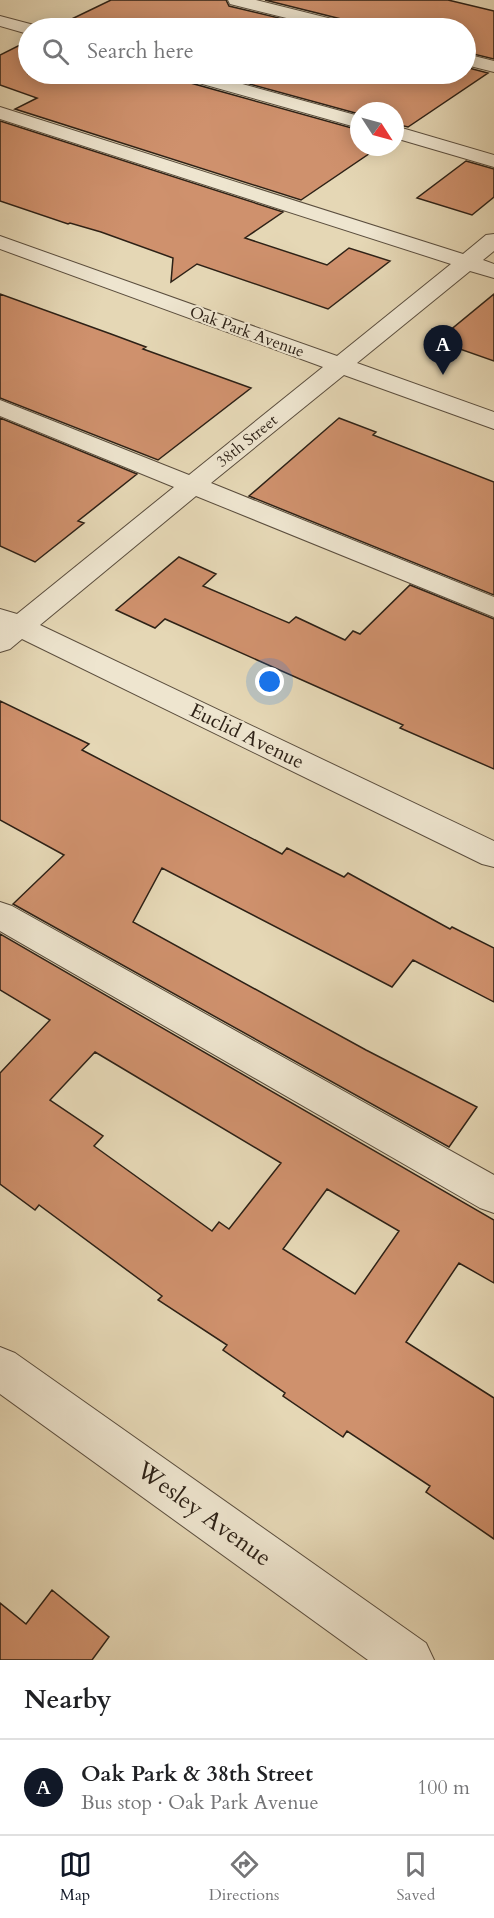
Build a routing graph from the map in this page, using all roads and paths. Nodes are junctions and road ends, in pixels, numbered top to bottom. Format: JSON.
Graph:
{"nodes":[{"id":1,"x":236,"y":0,"type":"edge"},
{"id":2,"x":307,"y":18,"type":"edge"},
{"id":3,"x":0,"y":21,"type":"edge"},
{"id":4,"x":18,"y":26,"type":"edge"},
{"id":5,"x":476,"y":62,"type":"edge"},
{"id":6,"x":494,"y":66,"type":"edge"},
{"id":7,"x":223,"y":84,"type":"edge"},
{"id":8,"x":0,"y":113,"type":"edge"},
{"id":9,"x":350,"y":119,"type":"edge"},
{"id":10,"x":404,"y":135,"type":"edge"},
{"id":11,"x":494,"y":160,"type":"edge"},
{"id":12,"x":494,"y":240,"type":"edge"},
{"id":13,"x":0,"y":242,"type":"edge"},
{"id":14,"x":466,"y":262,"type":"junction"},
{"id":15,"x":494,"y":271,"type":"edge"},
{"id":16,"x":340,"y":365,"type":"junction"},
{"id":17,"x":0,"y":407,"type":"edge"},
{"id":18,"x":494,"y":421,"type":"edge"},
{"id":19,"x":192,"y":485,"type":"junction"},
{"id":20,"x":494,"y":608,"type":"edge"},
{"id":21,"x":6,"y":628,"type":"edge"},
{"id":22,"x":494,"y":855,"type":"edge"},
{"id":23,"x":0,"y":915,"type":"edge"},
{"id":24,"x":494,"y":1195,"type":"edge"},
{"id":25,"x":0,"y":1368,"type":"edge"},
{"id":26,"x":409,"y":1660,"type":"edge"}],
"edges":[{"from":1,"to":2,"type":"street"},
{"from":3,"to":4,"type":"street"},
{"from":5,"to":6,"type":"street"},
{"from":7,"to":9,"type":"street"},
{"from":8,"to":14,"type":"street"},
{"from":10,"to":11,"type":"street"},
{"from":12,"to":14,"type":"street","name":"38th Street"},
{"from":13,"to":16,"type":"street","name":"Oak Park Avenue"},
{"from":14,"to":15,"type":"street"},
{"from":14,"to":16,"type":"street","name":"38th Street"},
{"from":16,"to":18,"type":"street","name":"Oak Park Avenue"},
{"from":16,"to":19,"type":"street","name":"38th Street"},
{"from":17,"to":19,"type":"street"},
{"from":19,"to":20,"type":"street"},
{"from":19,"to":21,"type":"street","name":"38th Street"},
{"from":21,"to":22,"type":"street","name":"Euclid Avenue"},
{"from":23,"to":24,"type":"street"},
{"from":25,"to":26,"type":"street","name":"Wesley Avenue"}]}
